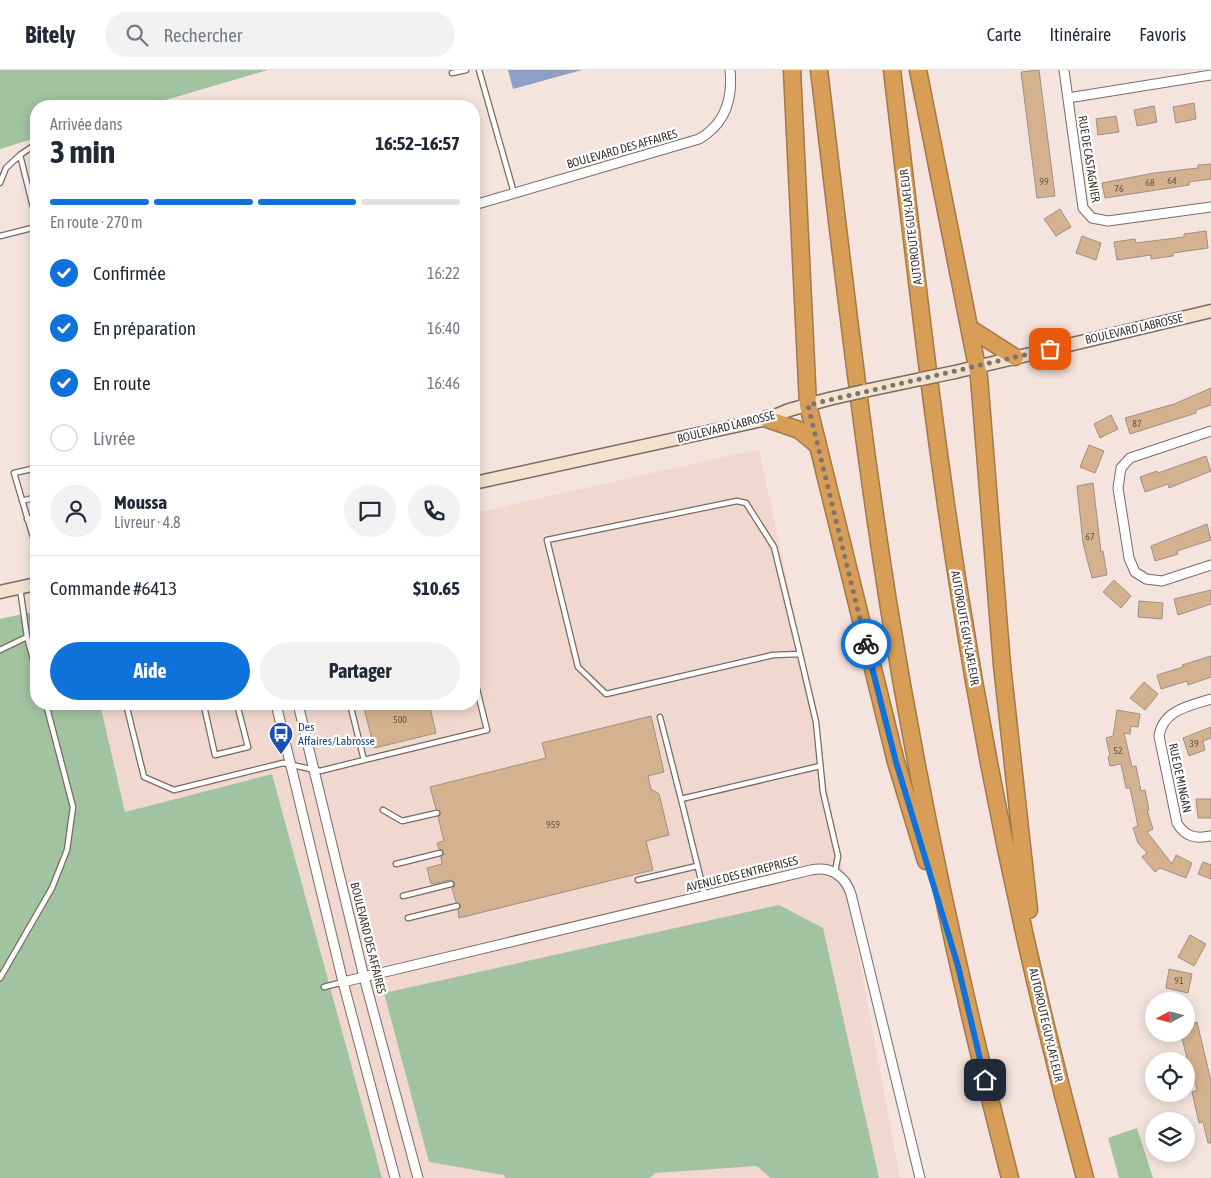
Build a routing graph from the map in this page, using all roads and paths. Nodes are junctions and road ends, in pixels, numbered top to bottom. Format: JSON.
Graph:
{"nodes":[{"id":1,"x":466,"y":70,"type":"edge"},
{"id":2,"x":480,"y":70,"type":"edge"},
{"id":3,"x":730,"y":70,"type":"edge"},
{"id":4,"x":792,"y":70,"type":"edge"},
{"id":5,"x":819,"y":70,"type":"edge"},
{"id":6,"x":892,"y":70,"type":"edge"},
{"id":7,"x":918,"y":70,"type":"edge"},
{"id":8,"x":1064,"y":70,"type":"edge"},
{"id":9,"x":452,"y":73,"type":"dead end"},
{"id":10,"x":1211,"y":75,"type":"edge"},
{"id":11,"x":1068,"y":98,"type":"junction"},
{"id":12,"x":30,"y":148,"type":"edge"},
{"id":13,"x":20,"y":154,"type":"junction"},
{"id":14,"x":0,"y":183,"type":"edge"},
{"id":15,"x":514,"y":193,"type":"junction"},
{"id":16,"x":30,"y":195,"type":"edge"},
{"id":17,"x":480,"y":203,"type":"edge"},
{"id":18,"x":1211,"y":206,"type":"edge"},
{"id":19,"x":30,"y":228,"type":"edge"},
{"id":20,"x":0,"y":236,"type":"edge"},
{"id":21,"x":1211,"y":311,"type":"edge"},
{"id":22,"x":971,"y":329,"type":"junction"},
{"id":23,"x":1015,"y":357,"type":"junction"},
{"id":24,"x":977,"y":367,"type":"junction"},
{"id":25,"x":808,"y":405,"type":"junction"},
{"id":26,"x":767,"y":419,"type":"junction"},
{"id":27,"x":1211,"y":431,"type":"edge"},
{"id":28,"x":816,"y":444,"type":"junction"},
{"id":29,"x":30,"y":470,"type":"edge"},
{"id":30,"x":480,"y":482,"type":"edge"},
{"id":31,"x":30,"y":499,"type":"edge"},
{"id":32,"x":22,"y":501,"type":"junction"},
{"id":33,"x":30,"y":518,"type":"edge"},
{"id":34,"x":27,"y":519,"type":"junction"},
{"id":35,"x":30,"y":528,"type":"edge"},
{"id":36,"x":1211,"y":566,"type":"edge"},
{"id":37,"x":30,"y":586,"type":"edge"},
{"id":38,"x":20,"y":588,"type":"junction"},
{"id":39,"x":0,"y":592,"type":"edge"},
{"id":40,"x":27,"y":637,"type":"junction"},
{"id":41,"x":30,"y":648,"type":"edge"},
{"id":42,"x":0,"y":650,"type":"edge"},
{"id":43,"x":800,"y":654,"type":"junction"},
{"id":44,"x":1211,"y":699,"type":"edge"},
{"id":45,"x":480,"y":701,"type":"edge"},
{"id":46,"x":48,"y":710,"type":"edge"},
{"id":47,"x":127,"y":710,"type":"edge"},
{"id":48,"x":205,"y":710,"type":"edge"},
{"id":49,"x":239,"y":710,"type":"edge"},
{"id":50,"x":277,"y":710,"type":"edge"},
{"id":51,"x":299,"y":710,"type":"edge"},
{"id":52,"x":352,"y":710,"type":"edge"},
{"id":53,"x":660,"y":717,"type":"dead end"},
{"id":54,"x":364,"y":760,"type":"junction"},
{"id":55,"x":290,"y":764,"type":"junction"},
{"id":56,"x":820,"y":766,"type":"junction"},
{"id":57,"x":314,"y":770,"type":"junction"},
{"id":58,"x":681,"y":799,"type":"junction"},
{"id":59,"x":383,"y":810,"type":"dead end"},
{"id":60,"x":437,"y":813,"type":"dead end"},
{"id":61,"x":1211,"y":836,"type":"edge"},
{"id":62,"x":440,"y":853,"type":"dead end"},
{"id":63,"x":396,"y":864,"type":"dead end"},
{"id":64,"x":697,"y":866,"type":"junction"},
{"id":65,"x":835,"y":872,"type":"junction"},
{"id":66,"x":638,"y":880,"type":"dead end"},
{"id":67,"x":451,"y":884,"type":"dead end"},
{"id":68,"x":403,"y":896,"type":"dead end"},
{"id":69,"x":705,"y":896,"type":"junction"},
{"id":70,"x":457,"y":906,"type":"dead end"},
{"id":71,"x":408,"y":918,"type":"dead end"},
{"id":72,"x":958,"y":966,"type":"junction"},
{"id":73,"x":364,"y":977,"type":"junction"},
{"id":74,"x":0,"y":978,"type":"edge"},
{"id":75,"x":343,"y":982,"type":"junction"},
{"id":76,"x":324,"y":987,"type":"dead end"},
{"id":77,"x":1038,"y":991,"type":"junction"},
{"id":78,"x":395,"y":1178,"type":"edge"},
{"id":79,"x":418,"y":1178,"type":"edge"},
{"id":80,"x":920,"y":1178,"type":"edge"},
{"id":81,"x":1010,"y":1178,"type":"edge"},
{"id":82,"x":1085,"y":1178,"type":"edge"}],
"edges":[{"from":1,"to":9,"type":"lane"},
{"from":2,"to":15,"type":"lane"},
{"from":3,"to":15,"type":"street","name":"BOULEVARD DES AFFAIRES"},
{"from":4,"to":25,"type":"highway"},
{"from":5,"to":72,"type":"highway"},
{"from":6,"to":77,"type":"highway","name":"AUTOROUTE GUY-LAFLEUR"},
{"from":7,"to":22,"type":"highway"},
{"from":8,"to":11,"type":"street","name":"RUE DE CASTAGNIER"},
{"from":10,"to":11,"type":"street"},
{"from":11,"to":18,"type":"street","name":"RUE DE CASTAGNIER"},
{"from":12,"to":13,"type":"lane"},
{"from":13,"to":14,"type":"lane"},
{"from":13,"to":16,"type":"lane"},
{"from":15,"to":17,"type":"street","name":"BOULEVARD DES AFFAIRES"},
{"from":19,"to":20,"type":"lane"},
{"from":21,"to":23,"type":"main road","name":"BOULEVARD LABROSSE"},
{"from":22,"to":23,"type":"highway"},
{"from":22,"to":24,"type":"highway"},
{"from":23,"to":24,"type":"main road","name":"BOULEVARD LABROSSE"},
{"from":24,"to":25,"type":"main road","name":"BOULEVARD LABROSSE","bridge":true},
{"from":24,"to":77,"type":"highway"},
{"from":25,"to":26,"type":"main road","name":"BOULEVARD LABROSSE"},
{"from":25,"to":28,"type":"highway"},
{"from":26,"to":28,"type":"highway"},
{"from":26,"to":30,"type":"main road","name":"BOULEVARD LABROSSE"},
{"from":27,"to":36,"type":"street"},
{"from":28,"to":72,"type":"highway"},
{"from":29,"to":32,"type":"lane"},
{"from":31,"to":32,"type":"lane"},
{"from":32,"to":34,"type":"lane"},
{"from":33,"to":34,"type":"lane"},
{"from":34,"to":35,"type":"lane"},
{"from":37,"to":38,"type":"main road"},
{"from":38,"to":39,"type":"main road"},
{"from":38,"to":40,"type":"lane"},
{"from":40,"to":41,"type":"lane"},
{"from":40,"to":42,"type":"lane"},
{"from":43,"to":43,"type":"lane"},
{"from":43,"to":56,"type":"lane"},
{"from":44,"to":61,"type":"street","name":"RUE DE MINGAN"},
{"from":45,"to":54,"type":"lane"},
{"from":46,"to":74,"type":"lane"},
{"from":47,"to":55,"type":"lane"},
{"from":48,"to":49,"type":"lane"},
{"from":50,"to":55,"type":"street"},
{"from":51,"to":57,"type":"street","name":"BOULEVARD DES AFFAIRES"},
{"from":52,"to":54,"type":"lane"},
{"from":53,"to":58,"type":"lane"},
{"from":54,"to":57,"type":"lane"},
{"from":55,"to":57,"type":"lane"},
{"from":55,"to":75,"type":"street"},
{"from":56,"to":58,"type":"lane"},
{"from":56,"to":65,"type":"lane"},
{"from":57,"to":73,"type":"street","name":"BOULEVARD DES AFFAIRES"},
{"from":58,"to":64,"type":"lane"},
{"from":59,"to":60,"type":"lane"},
{"from":62,"to":63,"type":"lane"},
{"from":64,"to":66,"type":"lane"},
{"from":64,"to":69,"type":"lane"},
{"from":65,"to":69,"type":"street","name":"AVENUE DES ENTREPRISES"},
{"from":65,"to":80,"type":"street"},
{"from":67,"to":68,"type":"lane"},
{"from":69,"to":73,"type":"street","name":"AVENUE DES ENTREPRISES"},
{"from":70,"to":71,"type":"lane"},
{"from":72,"to":81,"type":"highway"},
{"from":73,"to":75,"type":"street","name":"AVENUE DES ENTREPRISES"},
{"from":73,"to":79,"type":"street","name":"BOULEVARD DES AFFAIRES"},
{"from":75,"to":76,"type":"lane"},
{"from":75,"to":78,"type":"street"},
{"from":77,"to":82,"type":"highway","name":"AUTOROUTE GUY-LAFLEUR"}]}
